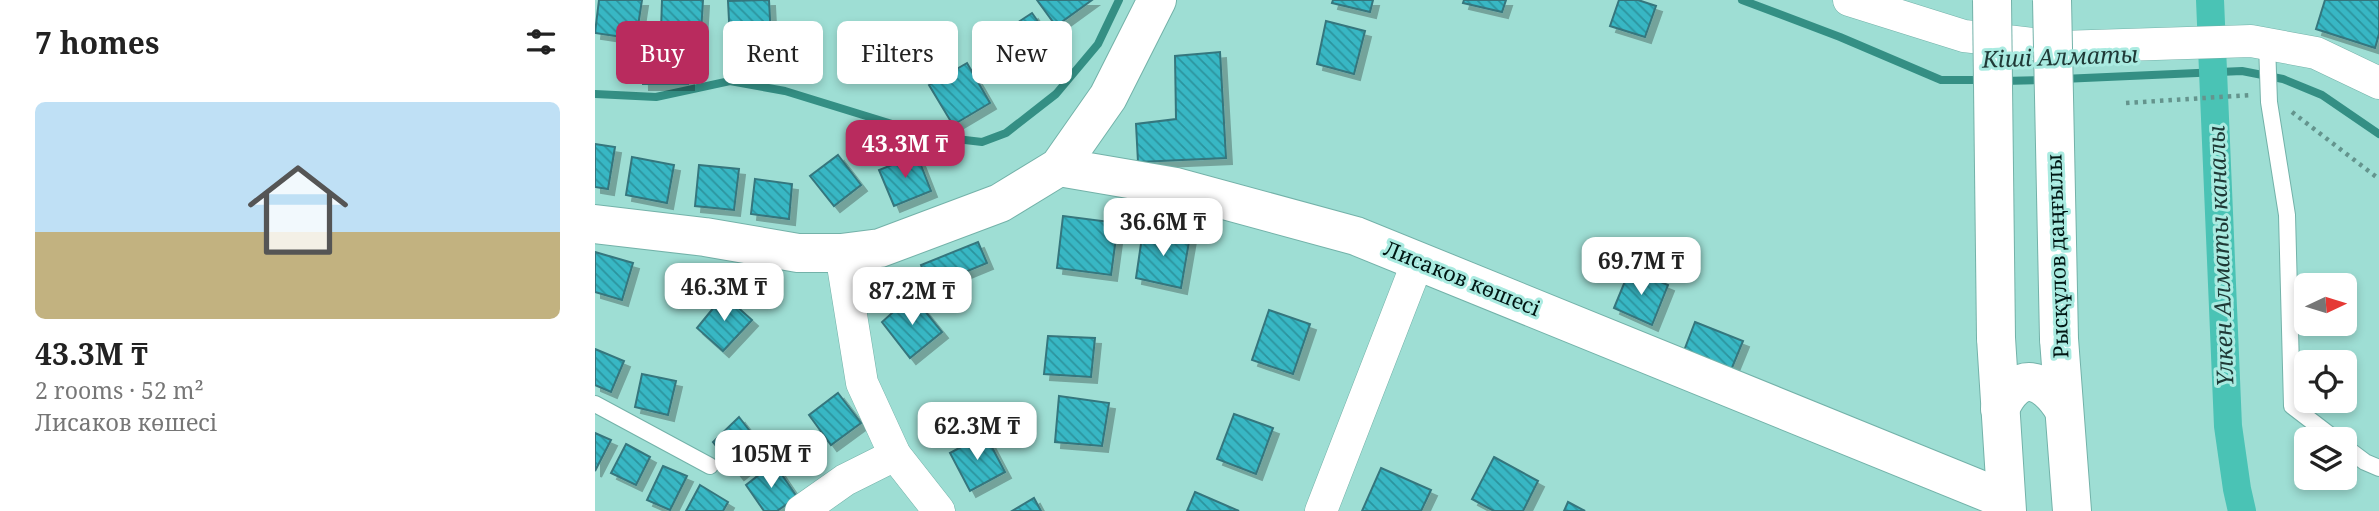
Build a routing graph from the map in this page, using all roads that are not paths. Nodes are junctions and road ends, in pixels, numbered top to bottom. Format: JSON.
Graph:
{"nodes":[{"id":1,"x":1157,"y":0,"type":"edge"},
{"id":2,"x":1992,"y":0,"type":"edge"},
{"id":3,"x":2052,"y":0,"type":"edge"},
{"id":4,"x":1861,"y":4,"type":"edge"},
{"id":5,"x":2262,"y":47,"type":"junction"},
{"id":6,"x":2379,"y":83,"type":"edge"},
{"id":7,"x":1059,"y":167,"type":"junction"},
{"id":8,"x":595,"y":223,"type":"edge"},
{"id":9,"x":841,"y":253,"type":"junction"},
{"id":10,"x":1418,"y":261,"type":"junction"},
{"id":11,"x":595,"y":404,"type":"edge"},
{"id":12,"x":2000,"y":409,"type":"junction"},
{"id":13,"x":2064,"y":410,"type":"junction"},
{"id":14,"x":2319,"y":427,"type":"edge"},
{"id":15,"x":895,"y":455,"type":"junction"},
{"id":16,"x":2357,"y":456,"type":"edge"},
{"id":17,"x":710,"y":466,"type":"dead end"},
{"id":18,"x":2379,"y":468,"type":"edge"},
{"id":19,"x":2007,"y":505,"type":"edge"},
{"id":20,"x":801,"y":511,"type":"edge"},
{"id":21,"x":939,"y":511,"type":"edge"},
{"id":22,"x":1321,"y":511,"type":"edge"},
{"id":23,"x":2072,"y":511,"type":"edge"}],
"edges":[{"from":1,"to":7,"type":"street"},
{"from":2,"to":12,"type":"street","bridge":true},
{"from":3,"to":13,"type":"street","name":"Рысқұлов даңғылы","bridge":true},
{"from":4,"to":5,"type":"street"},
{"from":5,"to":6,"type":"street"},
{"from":5,"to":14,"type":"lane"},
{"from":7,"to":9,"type":"street"},
{"from":7,"to":10,"type":"street","name":"Лисаков көшесі"},
{"from":8,"to":9,"type":"street"},
{"from":9,"to":15,"type":"street"},
{"from":10,"to":19,"type":"street","name":"Лисаков көшесі"},
{"from":10,"to":22,"type":"street"},
{"from":11,"to":17,"type":"lane"},
{"from":12,"to":13,"type":"street"},
{"from":12,"to":19,"type":"street"},
{"from":13,"to":23,"type":"street","name":"Рысқұлов даңғылы"},
{"from":15,"to":20,"type":"street"},
{"from":15,"to":21,"type":"street"},
{"from":16,"to":18,"type":"lane"}]}
